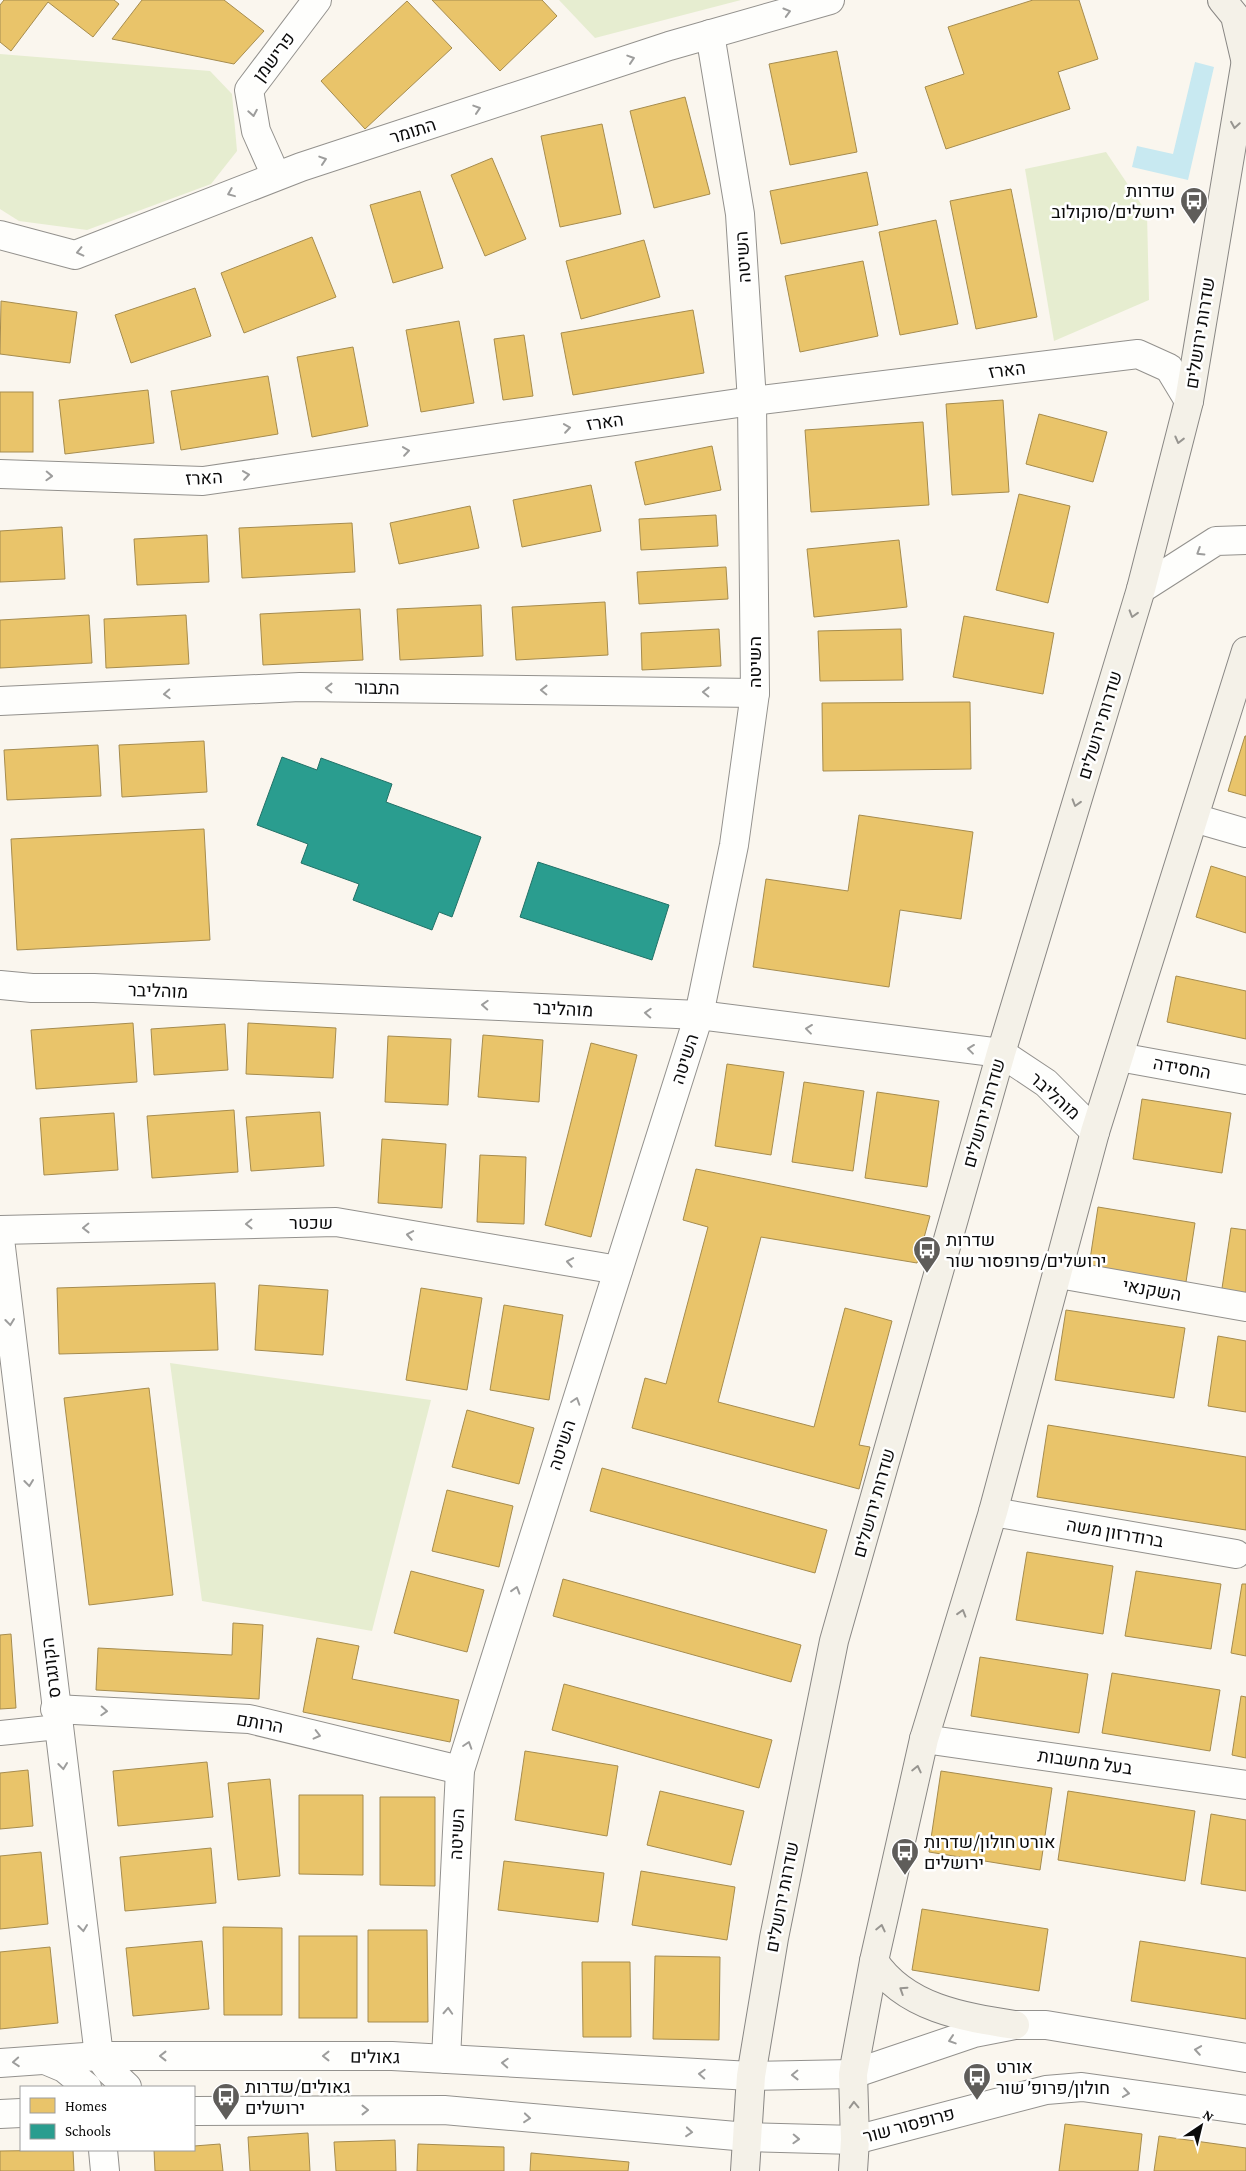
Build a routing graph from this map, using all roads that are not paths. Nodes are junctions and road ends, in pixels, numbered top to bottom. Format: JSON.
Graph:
{"nodes":[{"id":1,"x":318,"y":0,"type":"edge"},
{"id":2,"x":830,"y":0,"type":"edge"},
{"id":3,"x":1222,"y":0,"type":"edge"},
{"id":4,"x":710,"y":34,"type":"junction"},
{"id":5,"x":1246,"y":61,"type":"edge"},
{"id":6,"x":276,"y":176,"type":"junction"},
{"id":7,"x":0,"y":235,"type":"edge"},
{"id":8,"x":752,"y":401,"type":"junction"},
{"id":9,"x":1189,"y":401,"type":"junction"},
{"id":10,"x":0,"y":474,"type":"edge"},
{"id":11,"x":1246,"y":540,"type":"edge"},
{"id":12,"x":1141,"y":589,"type":"junction"},
{"id":13,"x":1246,"y":651,"type":"edge"},
{"id":14,"x":755,"y":692,"type":"junction"},
{"id":15,"x":0,"y":701,"type":"edge"},
{"id":16,"x":1194,"y":818,"type":"junction"},
{"id":17,"x":1246,"y":833,"type":"edge"},
{"id":18,"x":0,"y":985,"type":"edge"},
{"id":19,"x":699,"y":1015,"type":"junction"},
{"id":20,"x":1002,"y":1053,"type":"junction"},
{"id":21,"x":1119,"y":1057,"type":"junction"},
{"id":22,"x":1246,"y":1080,"type":"edge"},
{"id":23,"x":1095,"y":1132,"type":"junction"},
{"id":24,"x":0,"y":1230,"type":"edge"},
{"id":25,"x":0,"y":1239,"type":"edge"},
{"id":26,"x":618,"y":1270,"type":"junction"},
{"id":27,"x":1059,"y":1274,"type":"junction"},
{"id":28,"x":1246,"y":1307,"type":"edge"},
{"id":29,"x":994,"y":1512,"type":"junction"},
{"id":30,"x":1236,"y":1554,"type":"dead end"},
{"id":31,"x":57,"y":1718,"type":"junction"},
{"id":32,"x":0,"y":1733,"type":"edge"},
{"id":33,"x":924,"y":1739,"type":"junction"},
{"id":34,"x":460,"y":1770,"type":"junction"},
{"id":35,"x":1246,"y":1785,"type":"edge"},
{"id":36,"x":874,"y":1961,"type":"junction"},
{"id":37,"x":1015,"y":2025,"type":"junction"},
{"id":38,"x":99,"y":2056,"type":"junction"},
{"id":39,"x":1246,"y":2058,"type":"edge"},
{"id":40,"x":446,"y":2059,"type":"junction"},
{"id":41,"x":45,"y":2060,"type":"junction"},
{"id":42,"x":0,"y":2063,"type":"edge"},
{"id":43,"x":853,"y":2074,"type":"junction"},
{"id":44,"x":751,"y":2076,"type":"junction"},
{"id":45,"x":86,"y":2086,"type":"edge"},
{"id":46,"x":126,"y":2086,"type":"edge"},
{"id":47,"x":1246,"y":2110,"type":"edge"},
{"id":48,"x":195,"y":2111,"type":"edge"},
{"id":49,"x":20,"y":2113,"type":"edge"},
{"id":50,"x":0,"y":2114,"type":"edge"},
{"id":51,"x":747,"y":2137,"type":"junction"},
{"id":52,"x":855,"y":2140,"type":"junction"},
{"id":53,"x":103,"y":2151,"type":"edge"},
{"id":54,"x":105,"y":2171,"type":"edge"},
{"id":55,"x":745,"y":2171,"type":"edge"},
{"id":56,"x":853,"y":2171,"type":"edge"}],
"edges":[{"from":1,"to":6,"type":"street","name":"פרישמן","one_way":true},
{"from":4,"to":2,"type":"street","name":"התומר","one_way":true},
{"from":3,"to":5,"type":"main road"},
{"from":6,"to":4,"type":"street","name":"התומר","one_way":true},
{"from":4,"to":8,"type":"street","name":"השיטה"},
{"from":5,"to":9,"type":"main road","name":"שדרות ירושלים","one_way":true},
{"from":6,"to":7,"type":"street","name":"התומר","one_way":true},
{"from":8,"to":9,"type":"street","name":"הארז"},
{"from":10,"to":8,"type":"street","name":"הארז","one_way":true},
{"from":8,"to":14,"type":"street","name":"השיטה"},
{"from":9,"to":12,"type":"main road","name":"שדרות ירושלים","one_way":true},
{"from":11,"to":12,"type":"street","one_way":true},
{"from":12,"to":20,"type":"main road","name":"שדרות ירושלים","one_way":true},
{"from":13,"to":16,"type":"main road"},
{"from":14,"to":15,"type":"street","name":"התבור","one_way":true},
{"from":14,"to":19,"type":"street","name":"השיטה"},
{"from":16,"to":17,"type":"street"},
{"from":16,"to":21,"type":"main road"},
{"from":19,"to":18,"type":"street","name":"מוהליבר","one_way":true},
{"from":20,"to":19,"type":"street","name":"מוהליבר","one_way":true},
{"from":19,"to":26,"type":"street","name":"השיטה"},
{"from":20,"to":23,"type":"street","name":"מוהליבר"},
{"from":20,"to":44,"type":"main road","name":"שדרות ירושלים"},
{"from":21,"to":22,"type":"street","name":"החסידה"},
{"from":21,"to":23,"type":"main road"},
{"from":23,"to":27,"type":"main road"},
{"from":26,"to":24,"type":"street","name":"שכטר","one_way":true},
{"from":25,"to":31,"type":"street","name":"הקונגרס","one_way":true},
{"from":34,"to":26,"type":"street","name":"השיטה","one_way":true},
{"from":27,"to":28,"type":"street","name":"השקנאי"},
{"from":27,"to":29,"type":"main road"},
{"from":29,"to":30,"type":"street","name":"ברודרזון משה"},
{"from":33,"to":29,"type":"main road","one_way":true},
{"from":31,"to":32,"type":"street"},
{"from":31,"to":34,"type":"street","name":"הרותם","one_way":true},
{"from":31,"to":38,"type":"street","name":"הקונגרס","one_way":true},
{"from":33,"to":35,"type":"street","name":"בעל מחשבות"},
{"from":36,"to":33,"type":"main road","one_way":true},
{"from":40,"to":34,"type":"street","name":"השיטה","one_way":true},
{"from":37,"to":36,"type":"main road","one_way":true},
{"from":36,"to":43,"type":"main road"},
{"from":39,"to":37,"type":"street","one_way":true},
{"from":37,"to":43,"type":"street","one_way":true},
{"from":40,"to":38,"type":"street","name":"גאולים","one_way":true},
{"from":38,"to":41,"type":"street","name":"גאולים"},
{"from":38,"to":46,"type":"street"},
{"from":44,"to":40,"type":"street","name":"גאולים","one_way":true},
{"from":41,"to":42,"type":"street","name":"גאולים","one_way":true},
{"from":41,"to":45,"type":"street"},
{"from":43,"to":44,"type":"street","one_way":true},
{"from":52,"to":43,"type":"main road","one_way":true},
{"from":44,"to":51,"type":"main road","name":"שדרות ירושלים"},
{"from":52,"to":47,"type":"street","name":"פרופסור שור","one_way":true},
{"from":48,"to":51,"type":"street","one_way":true},
{"from":49,"to":50,"type":"street"},
{"from":51,"to":52,"type":"street","name":"פרופסור שור","one_way":true},
{"from":51,"to":55,"type":"main road","name":"שדרות ירושלים"},
{"from":52,"to":56,"type":"main road"},
{"from":53,"to":54,"type":"street"}]}
